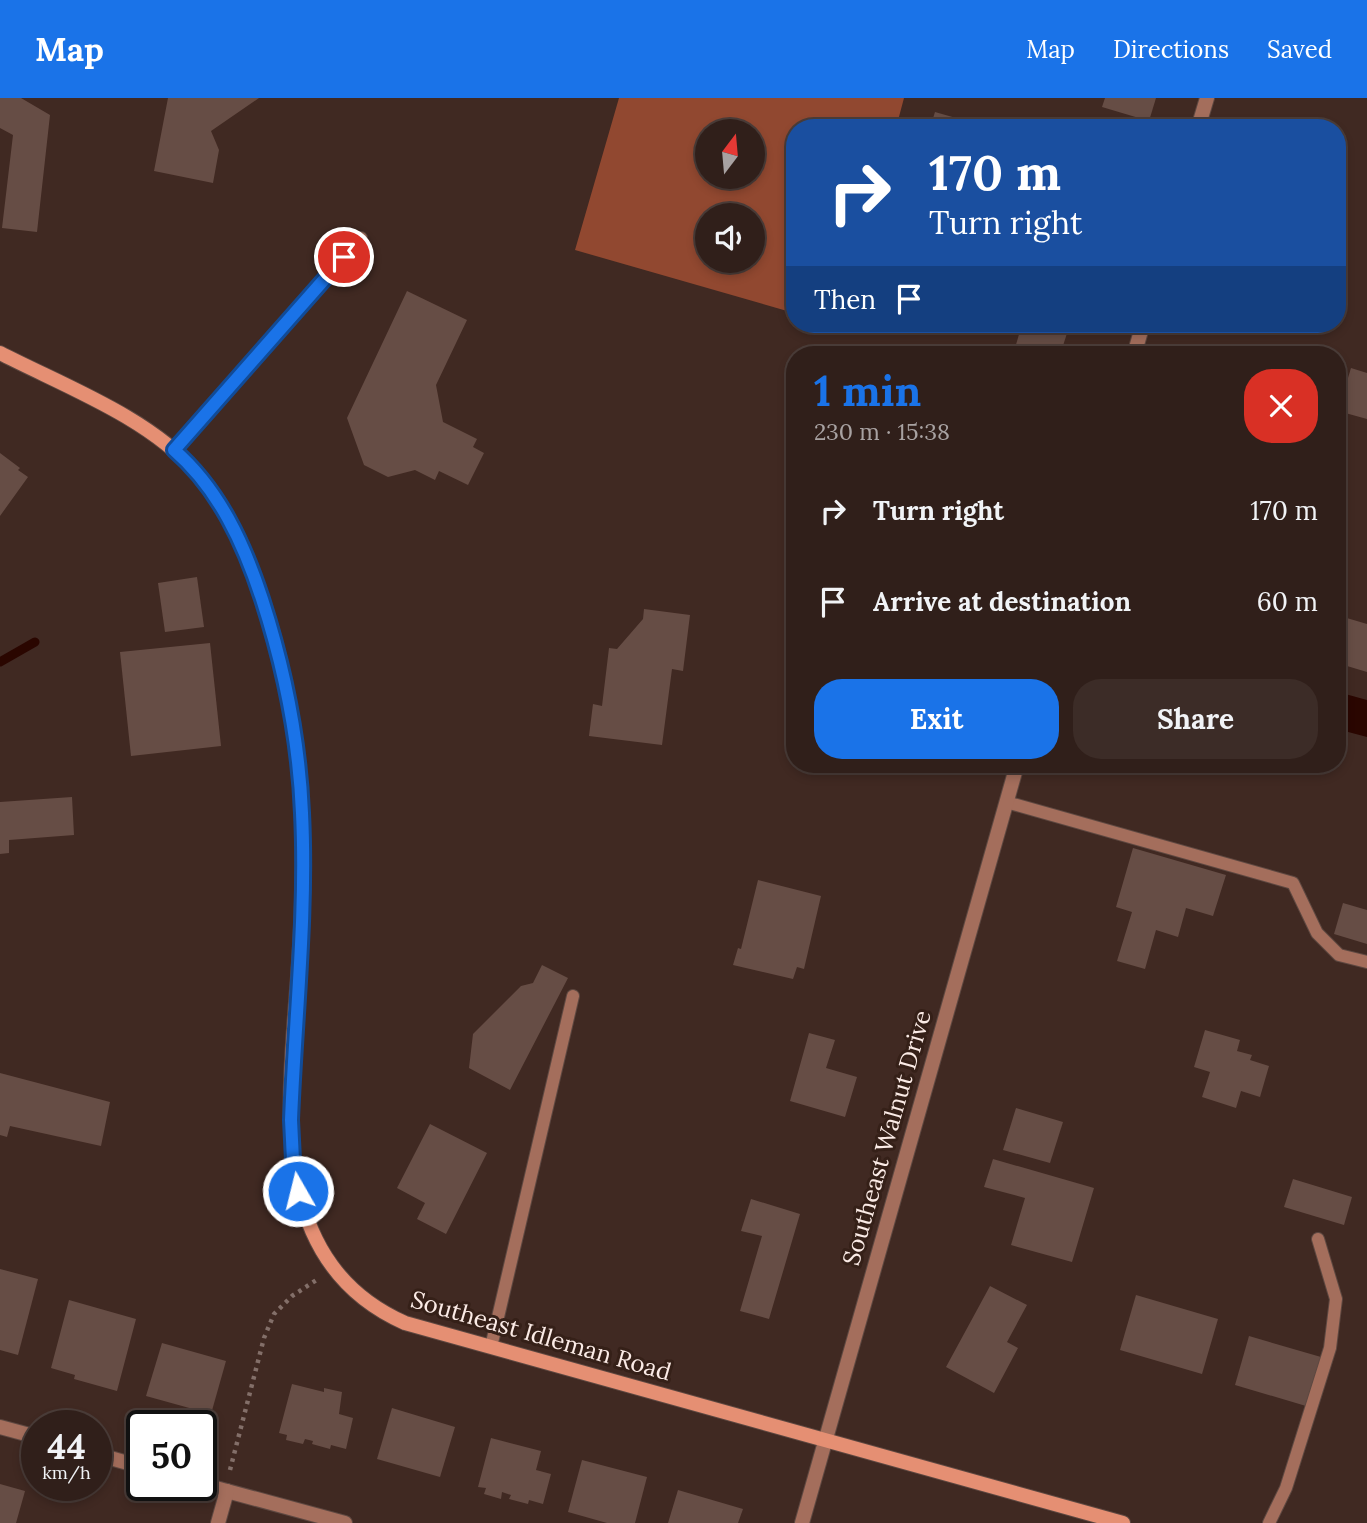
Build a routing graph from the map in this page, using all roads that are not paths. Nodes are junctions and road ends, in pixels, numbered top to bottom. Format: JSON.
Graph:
{"nodes":[{"id":1,"x":1207,"y":98,"type":"edge"},
{"id":2,"x":1201,"y":119,"type":"edge"},
{"id":3,"x":361,"y":238,"type":"dead end"},
{"id":4,"x":0,"y":353,"type":"edge"},
{"id":5,"x":174,"y":450,"type":"junction"},
{"id":6,"x":1015,"y":773,"type":"edge"},
{"id":7,"x":1006,"y":802,"type":"junction"},
{"id":8,"x":1367,"y":962,"type":"edge"},
{"id":9,"x":573,"y":996,"type":"dead end"},
{"id":10,"x":1318,"y":1239,"type":"dead end"},
{"id":11,"x":491,"y":1347,"type":"junction"},
{"id":12,"x":0,"y":1427,"type":"edge"},
{"id":13,"x":21,"y":1433,"type":"edge"},
{"id":14,"x":825,"y":1439,"type":"junction"},
{"id":15,"x":217,"y":1488,"type":"edge"},
{"id":16,"x":227,"y":1491,"type":"junction"},
{"id":17,"x":218,"y":1523,"type":"edge"},
{"id":18,"x":345,"y":1523,"type":"edge"},
{"id":19,"x":802,"y":1523,"type":"edge"},
{"id":20,"x":1123,"y":1523,"type":"edge"},
{"id":21,"x":1269,"y":1523,"type":"edge"}],
"edges":[{"from":1,"to":2,"type":"street"},
{"from":3,"to":5,"type":"lane"},
{"from":4,"to":5,"type":"main road","name":"Southeast Idleman Road"},
{"from":5,"to":11,"type":"main road","name":"Southeast Idleman Road"},
{"from":6,"to":7,"type":"street","name":"Southeast Walnut Drive"},
{"from":7,"to":8,"type":"lane"},
{"from":7,"to":14,"type":"street","name":"Southeast Walnut Drive"},
{"from":9,"to":11,"type":"lane"},
{"from":10,"to":21,"type":"lane"},
{"from":11,"to":14,"type":"main road","name":"Southeast Idleman Road"},
{"from":12,"to":13,"type":"street"},
{"from":14,"to":19,"type":"street","name":"Southeast Walnut Drive"},
{"from":14,"to":20,"type":"main road","name":"Southeast Idleman Road"},
{"from":15,"to":16,"type":"street"},
{"from":16,"to":17,"type":"street"},
{"from":16,"to":18,"type":"street"}]}
